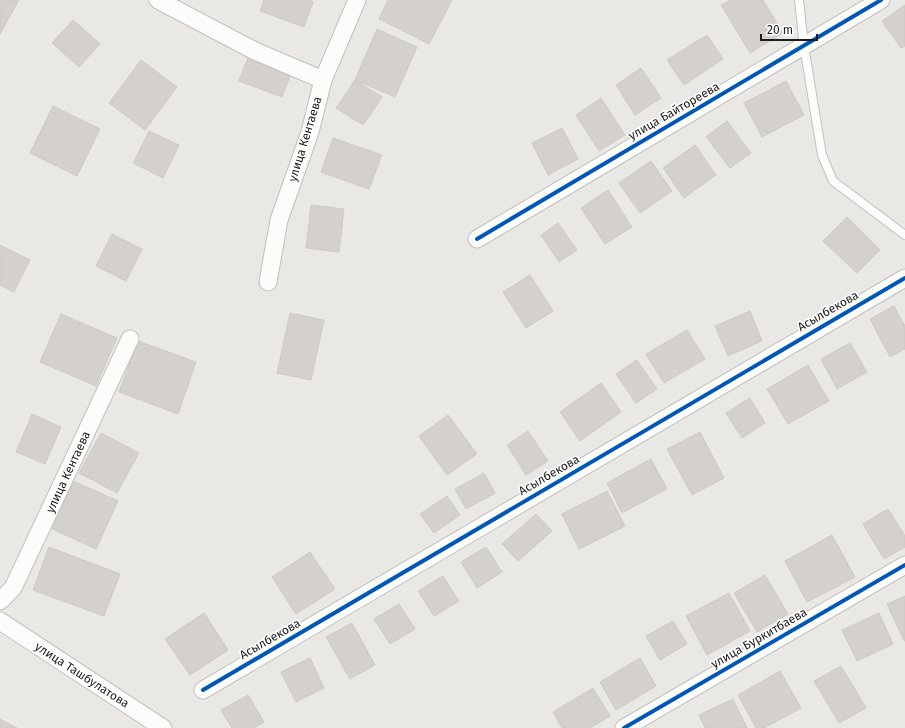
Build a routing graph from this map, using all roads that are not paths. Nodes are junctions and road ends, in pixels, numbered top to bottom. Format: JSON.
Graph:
{"nodes":[{"id":1,"x":158,"y":0,"type":"edge"},
{"id":2,"x":357,"y":0,"type":"edge"},
{"id":3,"x":799,"y":0,"type":"edge"},
{"id":4,"x":881,"y":0,"type":"edge"},
{"id":5,"x":804,"y":46,"type":"junction"},
{"id":6,"x":323,"y":80,"type":"junction"},
{"id":7,"x":905,"y":235,"type":"edge"},
{"id":8,"x":477,"y":239,"type":"dead end"},
{"id":9,"x":905,"y":278,"type":"edge"},
{"id":10,"x":268,"y":282,"type":"dead end"},
{"id":11,"x":130,"y":339,"type":"dead end"},
{"id":12,"x":905,"y":565,"type":"edge"},
{"id":13,"x":0,"y":601,"type":"edge"},
{"id":14,"x":0,"y":621,"type":"edge"},
{"id":15,"x":203,"y":690,"type":"dead end"},
{"id":16,"x":163,"y":728,"type":"edge"},
{"id":17,"x":624,"y":728,"type":"edge"}],
"edges":[{"from":1,"to":6,"type":"street"},
{"from":2,"to":6,"type":"street","name":"улица Кентаева"},
{"from":3,"to":5,"type":"lane"},
{"from":4,"to":5,"type":"street","name":"улица Байтореева"},
{"from":5,"to":7,"type":"lane"},
{"from":5,"to":8,"type":"street","name":"улица Байтореева"},
{"from":6,"to":10,"type":"street","name":"улица Кентаева"},
{"from":9,"to":15,"type":"street","name":"Асылбекова"},
{"from":11,"to":13,"type":"street","name":"улица Кентаева"},
{"from":12,"to":17,"type":"street","name":"улица Буркитбаева"},
{"from":14,"to":16,"type":"street","name":"улица Ташбулатова"}]}
